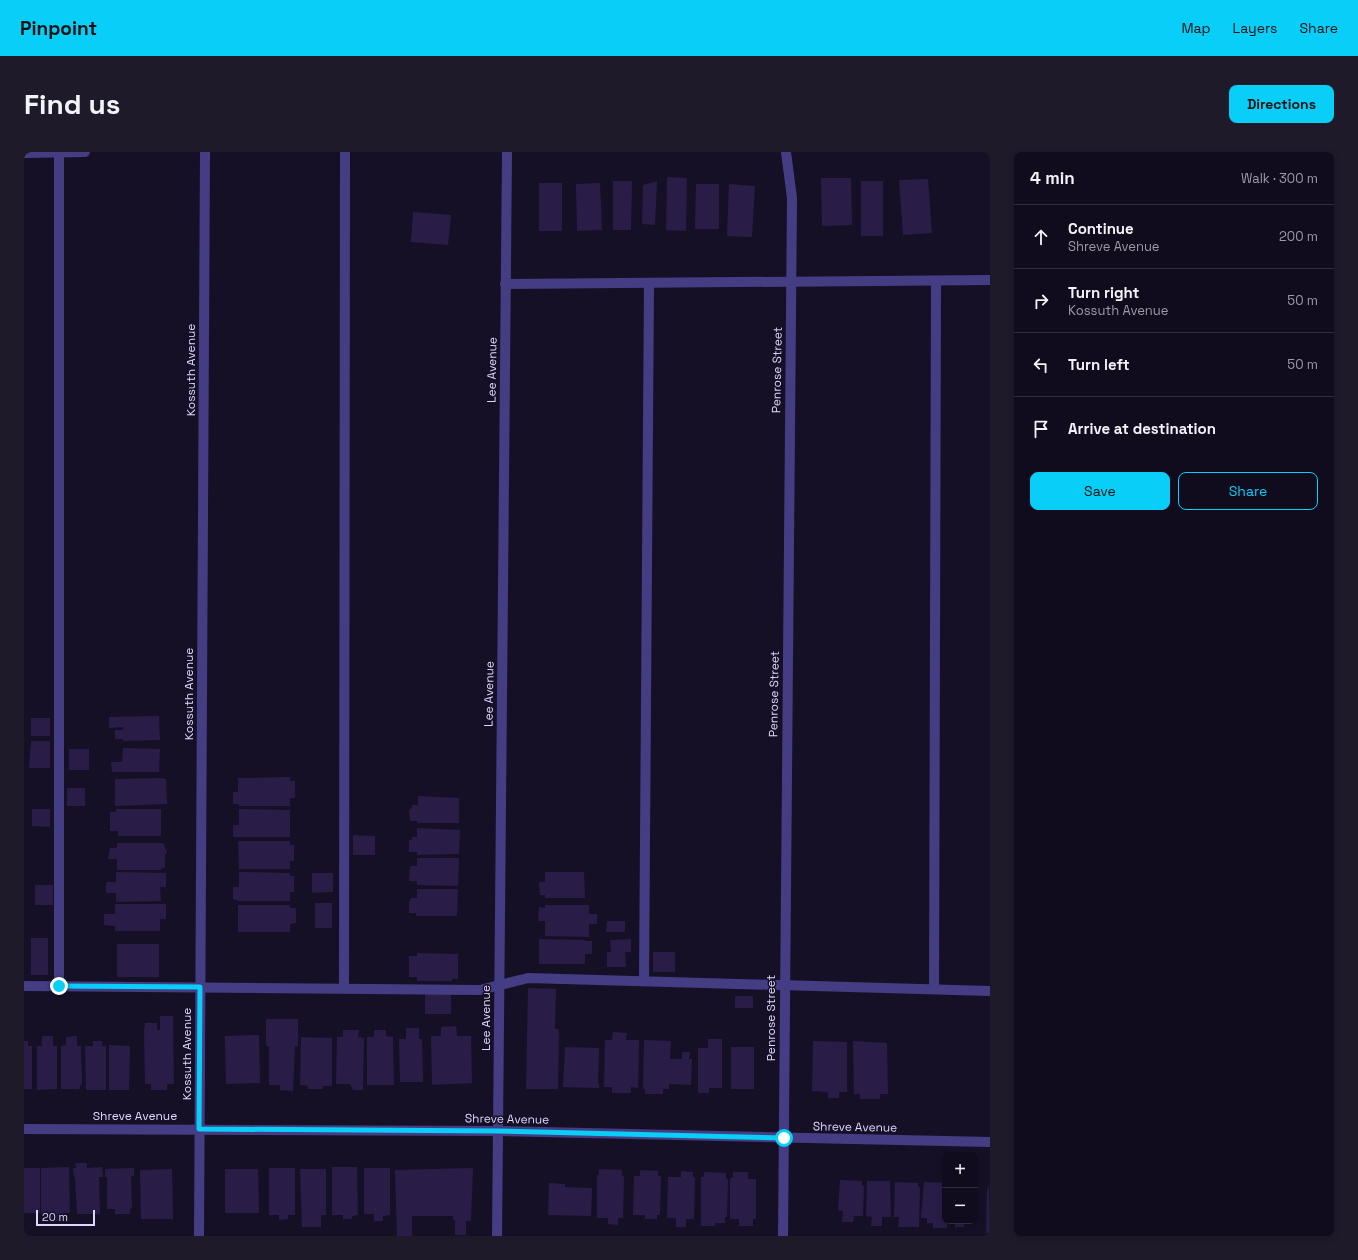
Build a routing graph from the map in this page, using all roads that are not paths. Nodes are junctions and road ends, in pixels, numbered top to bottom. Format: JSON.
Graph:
{"nodes":[{"id":1,"x":24,"y":152,"type":"edge"},
{"id":2,"x":59,"y":152,"type":"edge"},
{"id":3,"x":85,"y":152,"type":"edge"},
{"id":4,"x":205,"y":152,"type":"edge"},
{"id":5,"x":345,"y":152,"type":"edge"},
{"id":6,"x":507,"y":152,"type":"edge"},
{"id":7,"x":786,"y":152,"type":"edge"},
{"id":8,"x":990,"y":280,"type":"edge"},
{"id":9,"x":936,"y":281,"type":"junction"},
{"id":10,"x":791,"y":282,"type":"junction"},
{"id":11,"x":649,"y":283,"type":"junction"},
{"id":12,"x":506,"y":284,"type":"junction"},
{"id":13,"x":644,"y":981,"type":"junction"},
{"id":14,"x":784,"y":984,"type":"junction"},
{"id":15,"x":499,"y":985,"type":"junction"},
{"id":16,"x":24,"y":986,"type":"edge"},
{"id":17,"x":59,"y":986,"type":"junction"},
{"id":18,"x":200,"y":987,"type":"junction"},
{"id":19,"x":344,"y":988,"type":"junction"},
{"id":20,"x":934,"y":989,"type":"junction"},
{"id":21,"x":990,"y":991,"type":"edge"},
{"id":22,"x":24,"y":1129,"type":"edge"},
{"id":23,"x":199,"y":1129,"type":"junction"},
{"id":24,"x":498,"y":1131,"type":"junction"},
{"id":25,"x":784,"y":1138,"type":"junction"},
{"id":26,"x":990,"y":1142,"type":"edge"},
{"id":27,"x":199,"y":1236,"type":"edge"},
{"id":28,"x":497,"y":1236,"type":"edge"},
{"id":29,"x":783,"y":1236,"type":"edge"}],
"edges":[{"from":1,"to":2,"type":"street"},
{"from":2,"to":3,"type":"street"},
{"from":2,"to":17,"type":"street"},
{"from":4,"to":18,"type":"street","name":"Kossuth Avenue"},
{"from":5,"to":19,"type":"street"},
{"from":6,"to":12,"type":"street","name":"Lee Avenue"},
{"from":7,"to":10,"type":"street","name":"Penrose Street"},
{"from":8,"to":9,"type":"street"},
{"from":9,"to":10,"type":"street"},
{"from":9,"to":20,"type":"street"},
{"from":10,"to":11,"type":"street"},
{"from":10,"to":14,"type":"street","name":"Penrose Street"},
{"from":11,"to":12,"type":"street"},
{"from":11,"to":13,"type":"street"},
{"from":12,"to":15,"type":"street","name":"Lee Avenue"},
{"from":13,"to":14,"type":"street"},
{"from":13,"to":15,"type":"street"},
{"from":14,"to":20,"type":"street"},
{"from":14,"to":25,"type":"street","name":"Penrose Street"},
{"from":15,"to":19,"type":"street"},
{"from":15,"to":24,"type":"street","name":"Lee Avenue"},
{"from":16,"to":17,"type":"street"},
{"from":17,"to":18,"type":"street"},
{"from":18,"to":19,"type":"street"},
{"from":18,"to":23,"type":"street","name":"Kossuth Avenue"},
{"from":20,"to":21,"type":"street"},
{"from":22,"to":23,"type":"street","name":"Shreve Avenue"},
{"from":23,"to":24,"type":"street","name":"Shreve Avenue"},
{"from":23,"to":27,"type":"street","name":"Kossuth Avenue"},
{"from":24,"to":25,"type":"street","name":"Shreve Avenue"},
{"from":24,"to":28,"type":"street","name":"Lee Avenue"},
{"from":25,"to":26,"type":"street","name":"Shreve Avenue"},
{"from":25,"to":29,"type":"street","name":"Penrose Street"}]}
